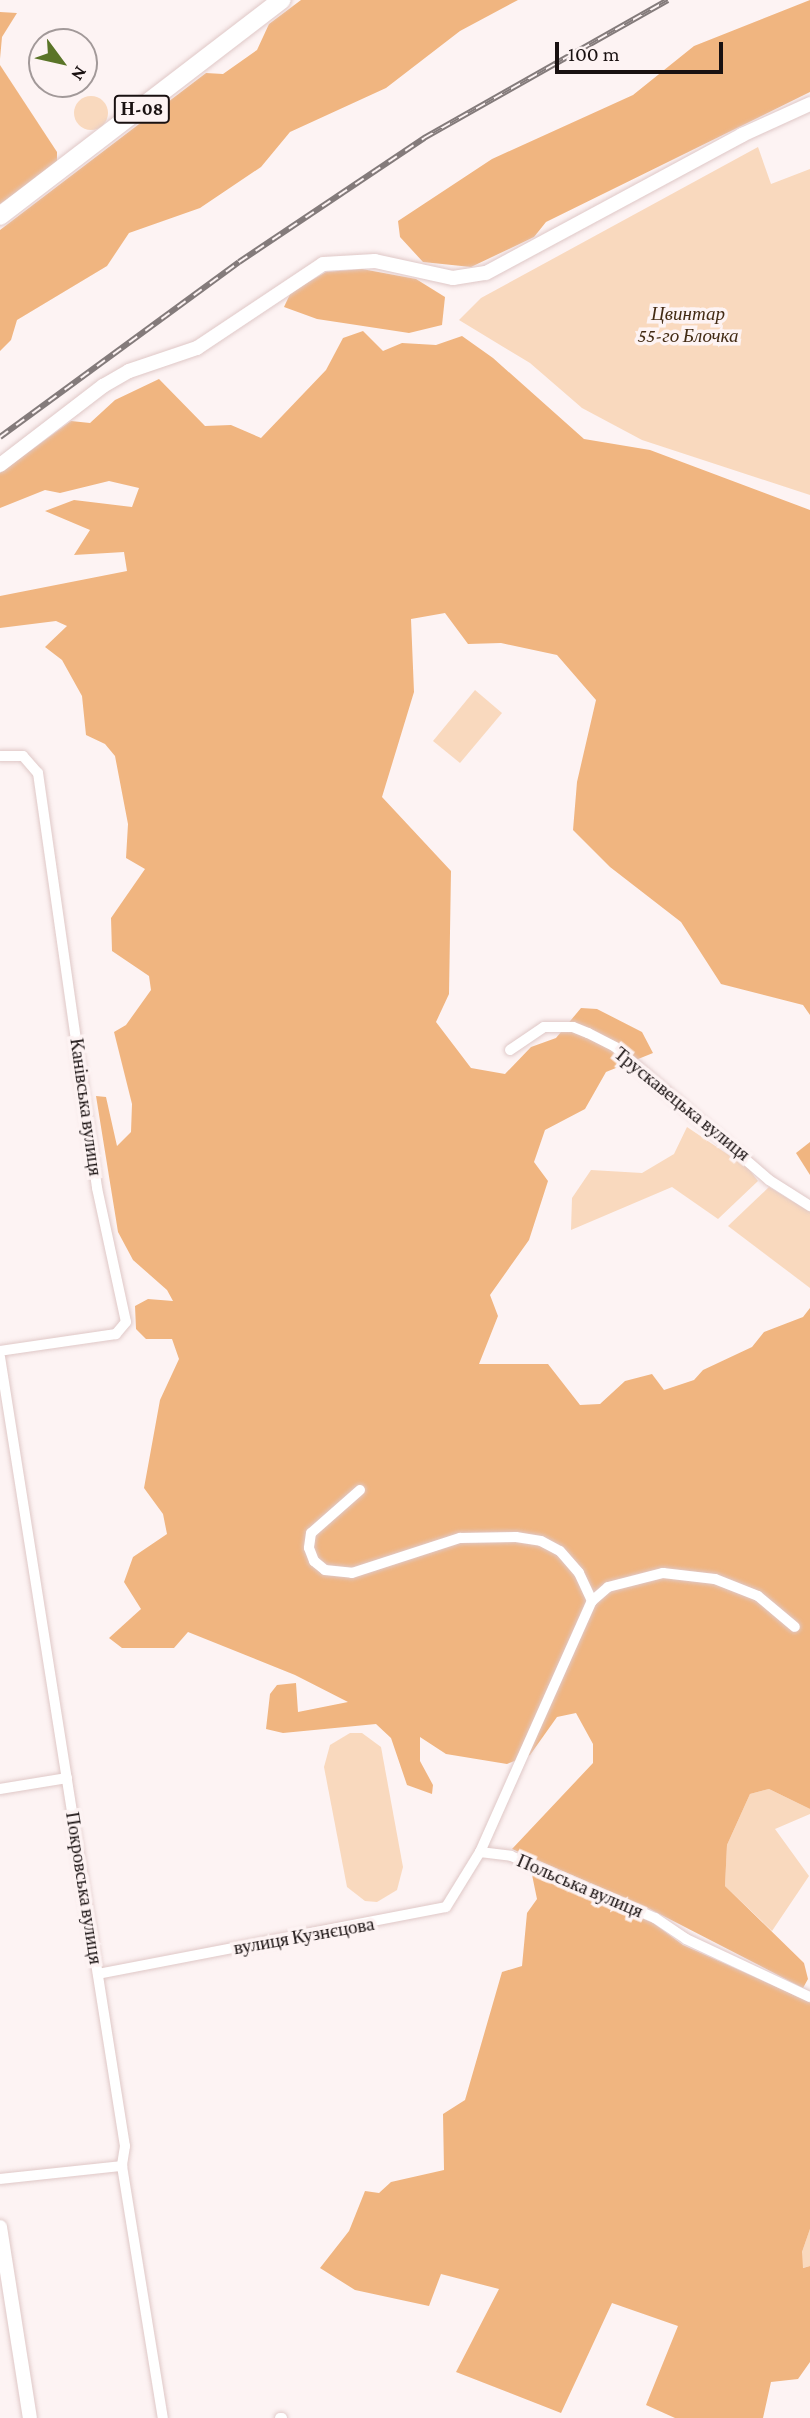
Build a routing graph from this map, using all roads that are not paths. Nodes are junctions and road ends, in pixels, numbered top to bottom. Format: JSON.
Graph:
{"nodes":[{"id":1,"x":282,"y":0,"type":"edge"},
{"id":2,"x":810,"y":104,"type":"edge"},
{"id":3,"x":0,"y":216,"type":"edge"},
{"id":4,"x":0,"y":465,"type":"edge"},
{"id":5,"x":0,"y":756,"type":"edge"},
{"id":6,"x":510,"y":1050,"type":"dead end"},
{"id":7,"x":810,"y":1206,"type":"edge"},
{"id":8,"x":0,"y":1351,"type":"edge"},
{"id":9,"x":0,"y":1357,"type":"edge"},
{"id":10,"x":360,"y":1490,"type":"dead end"},
{"id":11,"x":593,"y":1601,"type":"junction"},
{"id":12,"x":795,"y":1627,"type":"dead end"},
{"id":13,"x":67,"y":1779,"type":"junction"},
{"id":14,"x":0,"y":1789,"type":"edge"},
{"id":15,"x":480,"y":1852,"type":"junction"},
{"id":16,"x":98,"y":1973,"type":"junction"},
{"id":17,"x":810,"y":1997,"type":"edge"},
{"id":18,"x":122,"y":2166,"type":"junction"},
{"id":19,"x":0,"y":2179,"type":"edge"},
{"id":20,"x":0,"y":2228,"type":"edge"},
{"id":21,"x":3,"y":2270,"type":"edge"},
{"id":22,"x":30,"y":2418,"type":"edge"},
{"id":23,"x":163,"y":2418,"type":"edge"}],
"edges":[{"from":1,"to":3,"type":"main road","number":"Н-08"},
{"from":2,"to":4,"type":"street"},
{"from":5,"to":8,"type":"street","name":"Канівська вулиця"},
{"from":6,"to":7,"type":"street","name":"Трускавецька вулиця"},
{"from":9,"to":13,"type":"street","name":"Покровська вулиця"},
{"from":10,"to":11,"type":"street"},
{"from":11,"to":12,"type":"street"},
{"from":11,"to":15,"type":"street"},
{"from":13,"to":14,"type":"street"},
{"from":13,"to":16,"type":"street","name":"Покровська вулиця"},
{"from":15,"to":16,"type":"street","name":"вулиця Кузнєцова"},
{"from":15,"to":17,"type":"street","name":"Польська вулиця"},
{"from":16,"to":18,"type":"street","name":"Покровська вулиця"},
{"from":18,"to":19,"type":"street"},
{"from":18,"to":23,"type":"street","name":"Покровська вулиця"},
{"from":20,"to":21,"type":"street"},
{"from":21,"to":22,"type":"street"}]}
